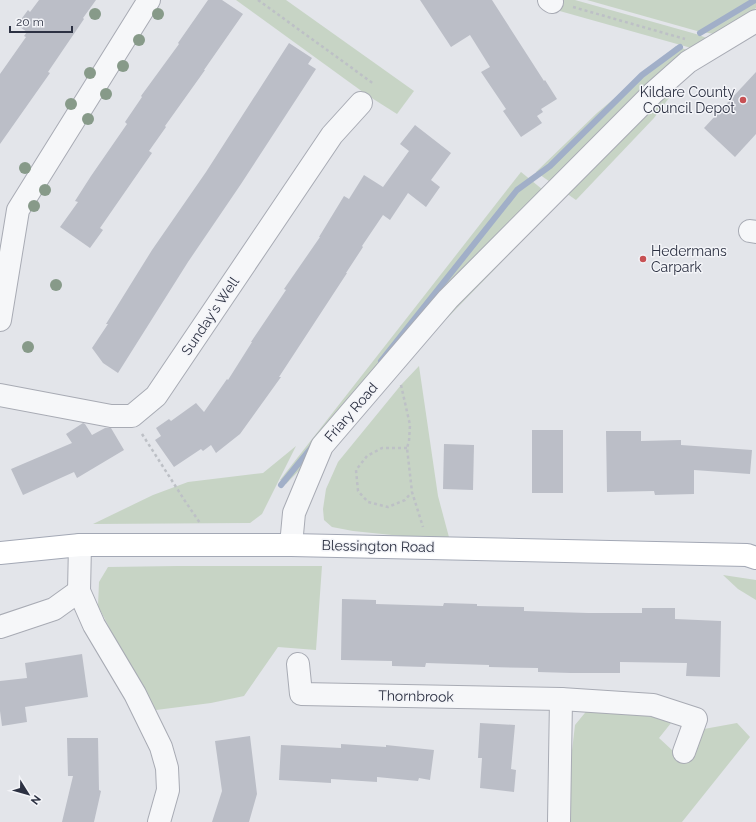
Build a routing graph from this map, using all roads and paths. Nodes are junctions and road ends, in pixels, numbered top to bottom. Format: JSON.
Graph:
{"nodes":[{"id":1,"x":149,"y":0,"type":"edge"},
{"id":2,"x":258,"y":0,"type":"edge"},
{"id":3,"x":550,"y":1,"type":"edge"},
{"id":4,"x":756,"y":21,"type":"edge"},
{"id":5,"x":688,"y":40,"type":"dead end"},
{"id":6,"x":375,"y":84,"type":"dead end"},
{"id":7,"x":361,"y":103,"type":"dead end"},
{"id":8,"x":0,"y":320,"type":"edge"},
{"id":9,"x":401,"y":385,"type":"dead end"},
{"id":10,"x":0,"y":395,"type":"edge"},
{"id":11,"x":132,"y":416,"type":"junction"},
{"id":12,"x":407,"y":448,"type":"junction"},
{"id":13,"x":412,"y":492,"type":"junction"},
{"id":14,"x":203,"y":527,"type":"dead end"},
{"id":15,"x":80,"y":545,"type":"junction"},
{"id":16,"x":291,"y":545,"type":"junction"},
{"id":17,"x":430,"y":547,"type":"junction"},
{"id":18,"x":0,"y":553,"type":"edge"},
{"id":19,"x":756,"y":558,"type":"edge"},
{"id":20,"x":80,"y":591,"type":"junction"},
{"id":21,"x":0,"y":627,"type":"edge"},
{"id":22,"x":298,"y":664,"type":"dead end"},
{"id":23,"x":561,"y":699,"type":"junction"},
{"id":24,"x":684,"y":752,"type":"dead end"},
{"id":25,"x":159,"y":822,"type":"edge"},
{"id":26,"x":559,"y":822,"type":"edge"}],
"edges":[{"from":1,"to":8,"type":"street"},
{"from":2,"to":6,"type":"path"},
{"from":3,"to":5,"type":"path"},
{"from":4,"to":16,"type":"street","name":"Friary Road"},
{"from":7,"to":11,"type":"street","name":"Sunday's Well"},
{"from":9,"to":12,"type":"path"},
{"from":10,"to":11,"type":"street"},
{"from":11,"to":14,"type":"path"},
{"from":12,"to":13,"type":"path"},
{"from":12,"to":13,"type":"path"},
{"from":13,"to":17,"type":"path"},
{"from":15,"to":16,"type":"main road","name":"Blessington Road"},
{"from":15,"to":18,"type":"main road","name":"Blessington Road"},
{"from":15,"to":20,"type":"street"},
{"from":16,"to":17,"type":"main road","name":"Blessington Road"},
{"from":17,"to":19,"type":"main road","name":"Blessington Road"},
{"from":20,"to":21,"type":"street"},
{"from":20,"to":25,"type":"street"},
{"from":22,"to":23,"type":"street","name":"Thornbrook"},
{"from":23,"to":24,"type":"street","name":"Thornbrook"},
{"from":23,"to":26,"type":"street"}]}
